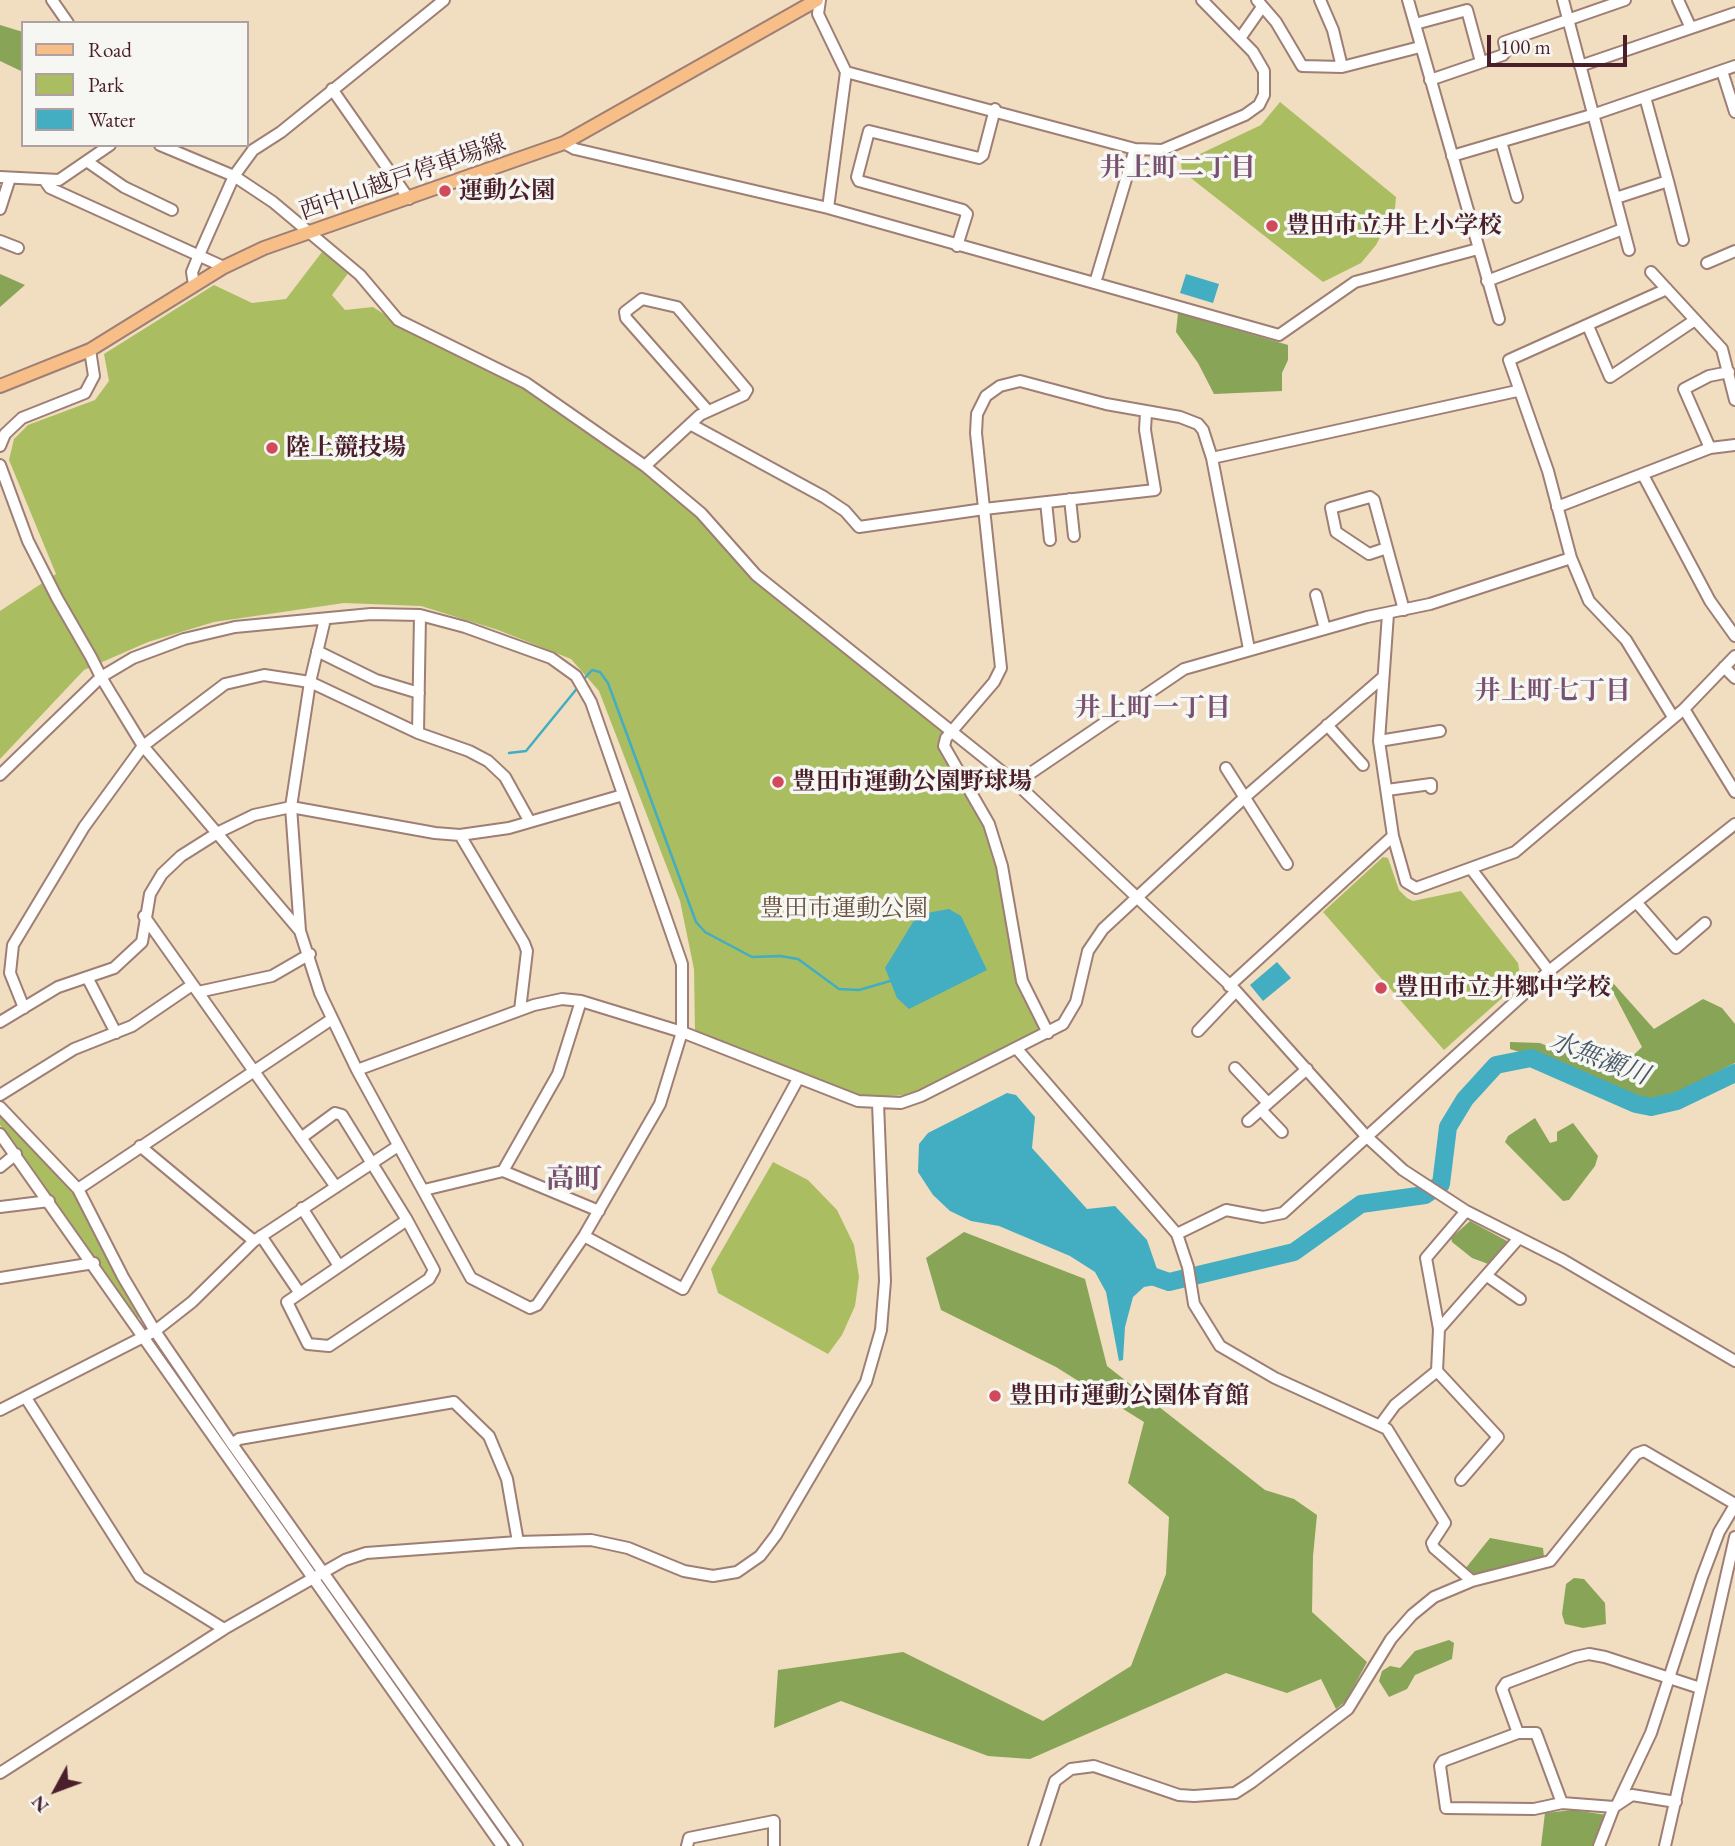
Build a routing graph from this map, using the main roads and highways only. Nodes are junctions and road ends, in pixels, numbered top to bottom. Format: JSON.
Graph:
{"nodes":[{"id":1,"x":818,"y":0,"type":"edge"},
{"id":2,"x":0,"y":386,"type":"edge"}],
"edges":[{"from":1,"to":2,"type":"main road","name":"西中山越戸停車場線"}]}
